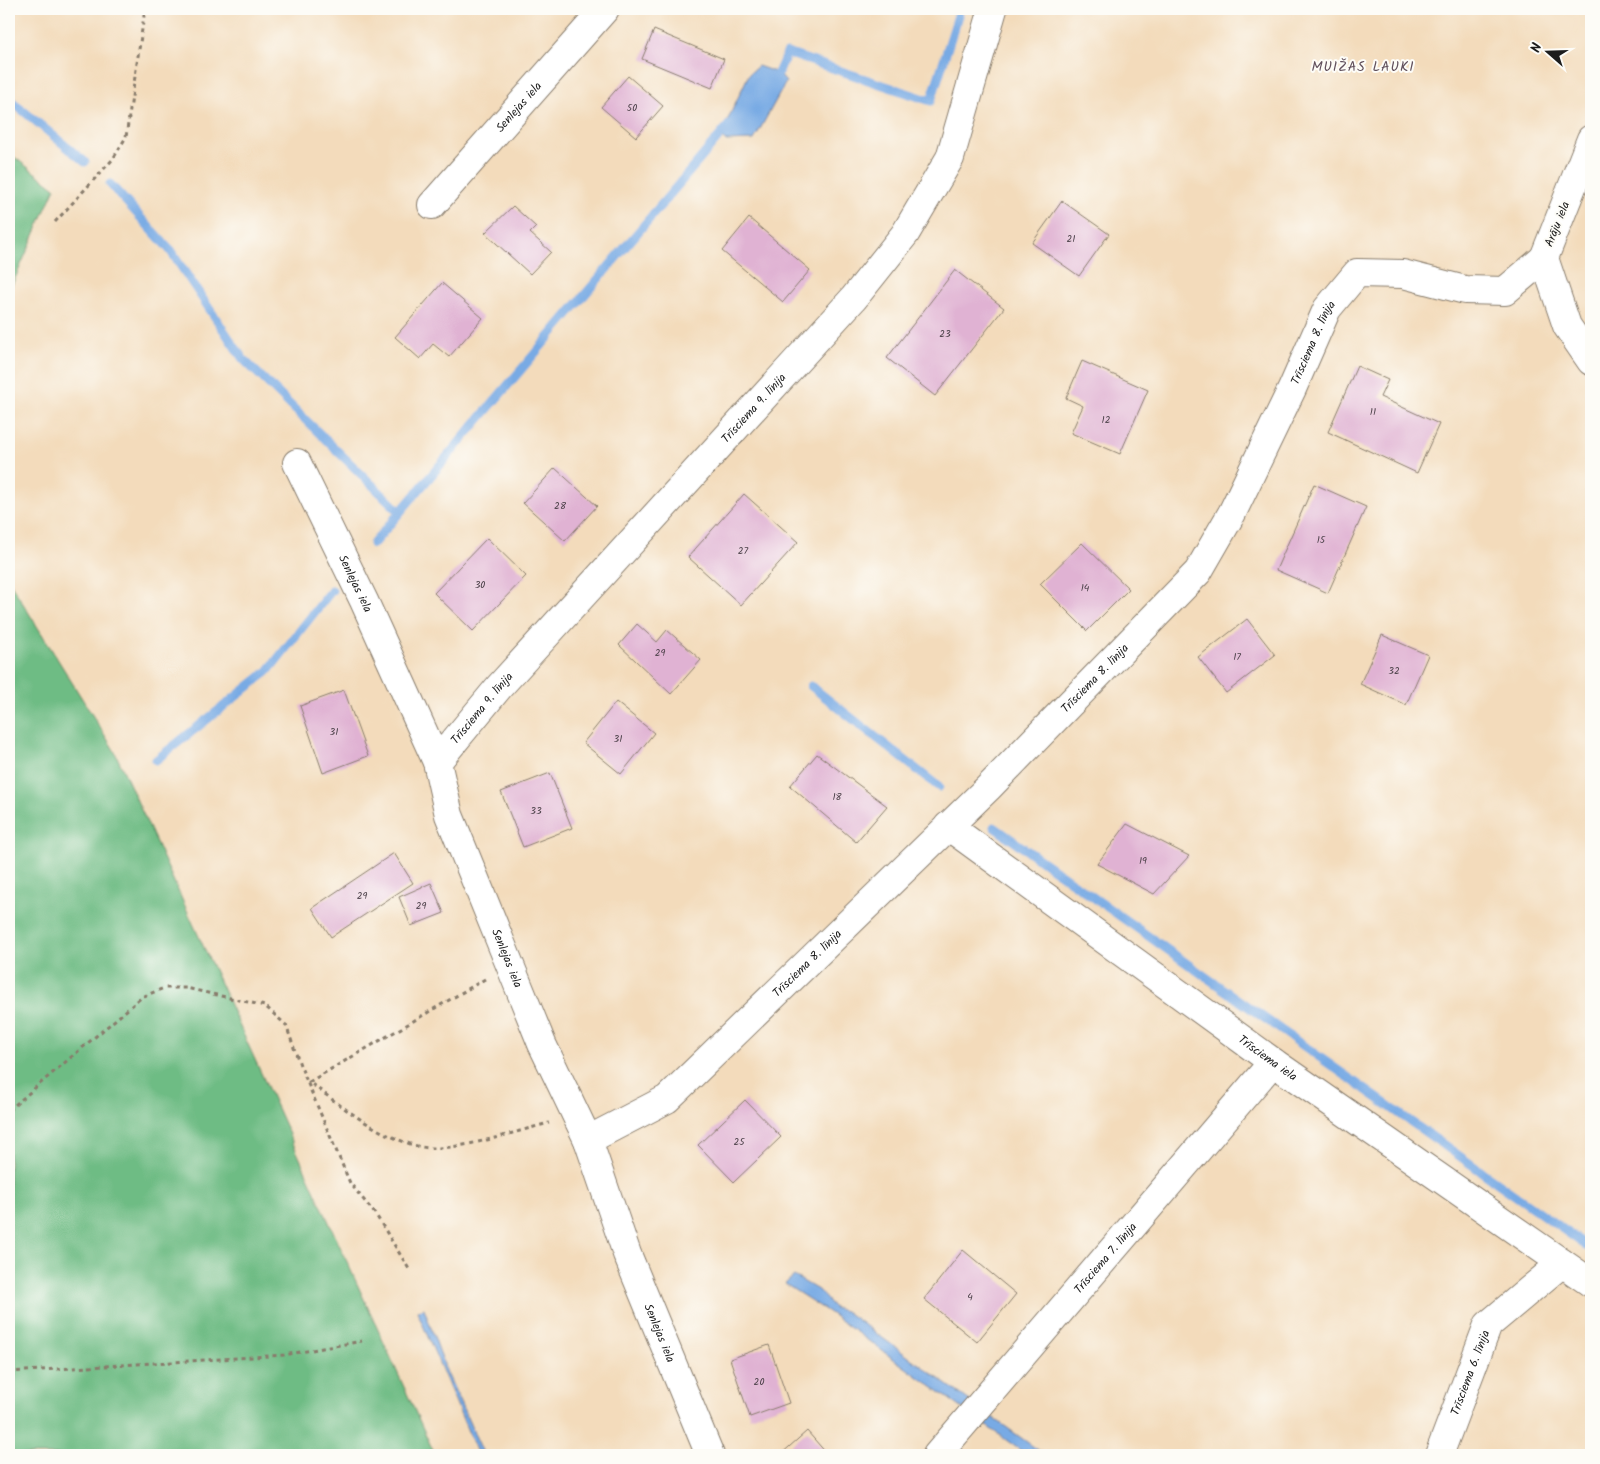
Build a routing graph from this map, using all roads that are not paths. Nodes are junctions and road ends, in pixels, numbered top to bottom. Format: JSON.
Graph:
{"nodes":[{"id":1,"x":605,"y":9,"type":"edge"},
{"id":2,"x":993,"y":9,"type":"edge"},
{"id":3,"x":1591,"y":139,"type":"edge"},
{"id":4,"x":432,"y":205,"type":"dead end"},
{"id":5,"x":1544,"y":258,"type":"junction"},
{"id":6,"x":1591,"y":361,"type":"edge"},
{"id":7,"x":297,"y":463,"type":"dead end"},
{"id":8,"x":437,"y":762,"type":"junction"},
{"id":9,"x":948,"y":826,"type":"junction"},
{"id":10,"x":1273,"y":1062,"type":"junction"},
{"id":11,"x":582,"y":1128,"type":"junction"},
{"id":12,"x":1562,"y":1263,"type":"junction"},
{"id":13,"x":1591,"y":1283,"type":"edge"},
{"id":14,"x":710,"y":1455,"type":"edge"},
{"id":15,"x":938,"y":1455,"type":"edge"},
{"id":16,"x":1439,"y":1455,"type":"edge"}],
"edges":[{"from":1,"to":4,"type":"street","name":"Senlejas iela"},
{"from":2,"to":8,"type":"street","name":"Trīsciema 9. līnija"},
{"from":3,"to":5,"type":"street","name":"Arāju iela"},
{"from":5,"to":6,"type":"street","name":"Arāju iela"},
{"from":5,"to":9,"type":"street","name":"Trīsciema 8. līnija"},
{"from":7,"to":8,"type":"street","name":"Senlejas iela"},
{"from":8,"to":11,"type":"street","name":"Senlejas iela"},
{"from":9,"to":10,"type":"street","name":"Trīsciema iela"},
{"from":9,"to":11,"type":"street","name":"Trīsciema 8. līnija"},
{"from":10,"to":12,"type":"street","name":"Trīsciema iela"},
{"from":10,"to":15,"type":"street","name":"Trīsciema 7. līnija"},
{"from":11,"to":14,"type":"street","name":"Senlejas iela"},
{"from":12,"to":13,"type":"street","name":"Trīsciema iela"},
{"from":12,"to":16,"type":"street","name":"Trīsciema 6. līnija"}]}
